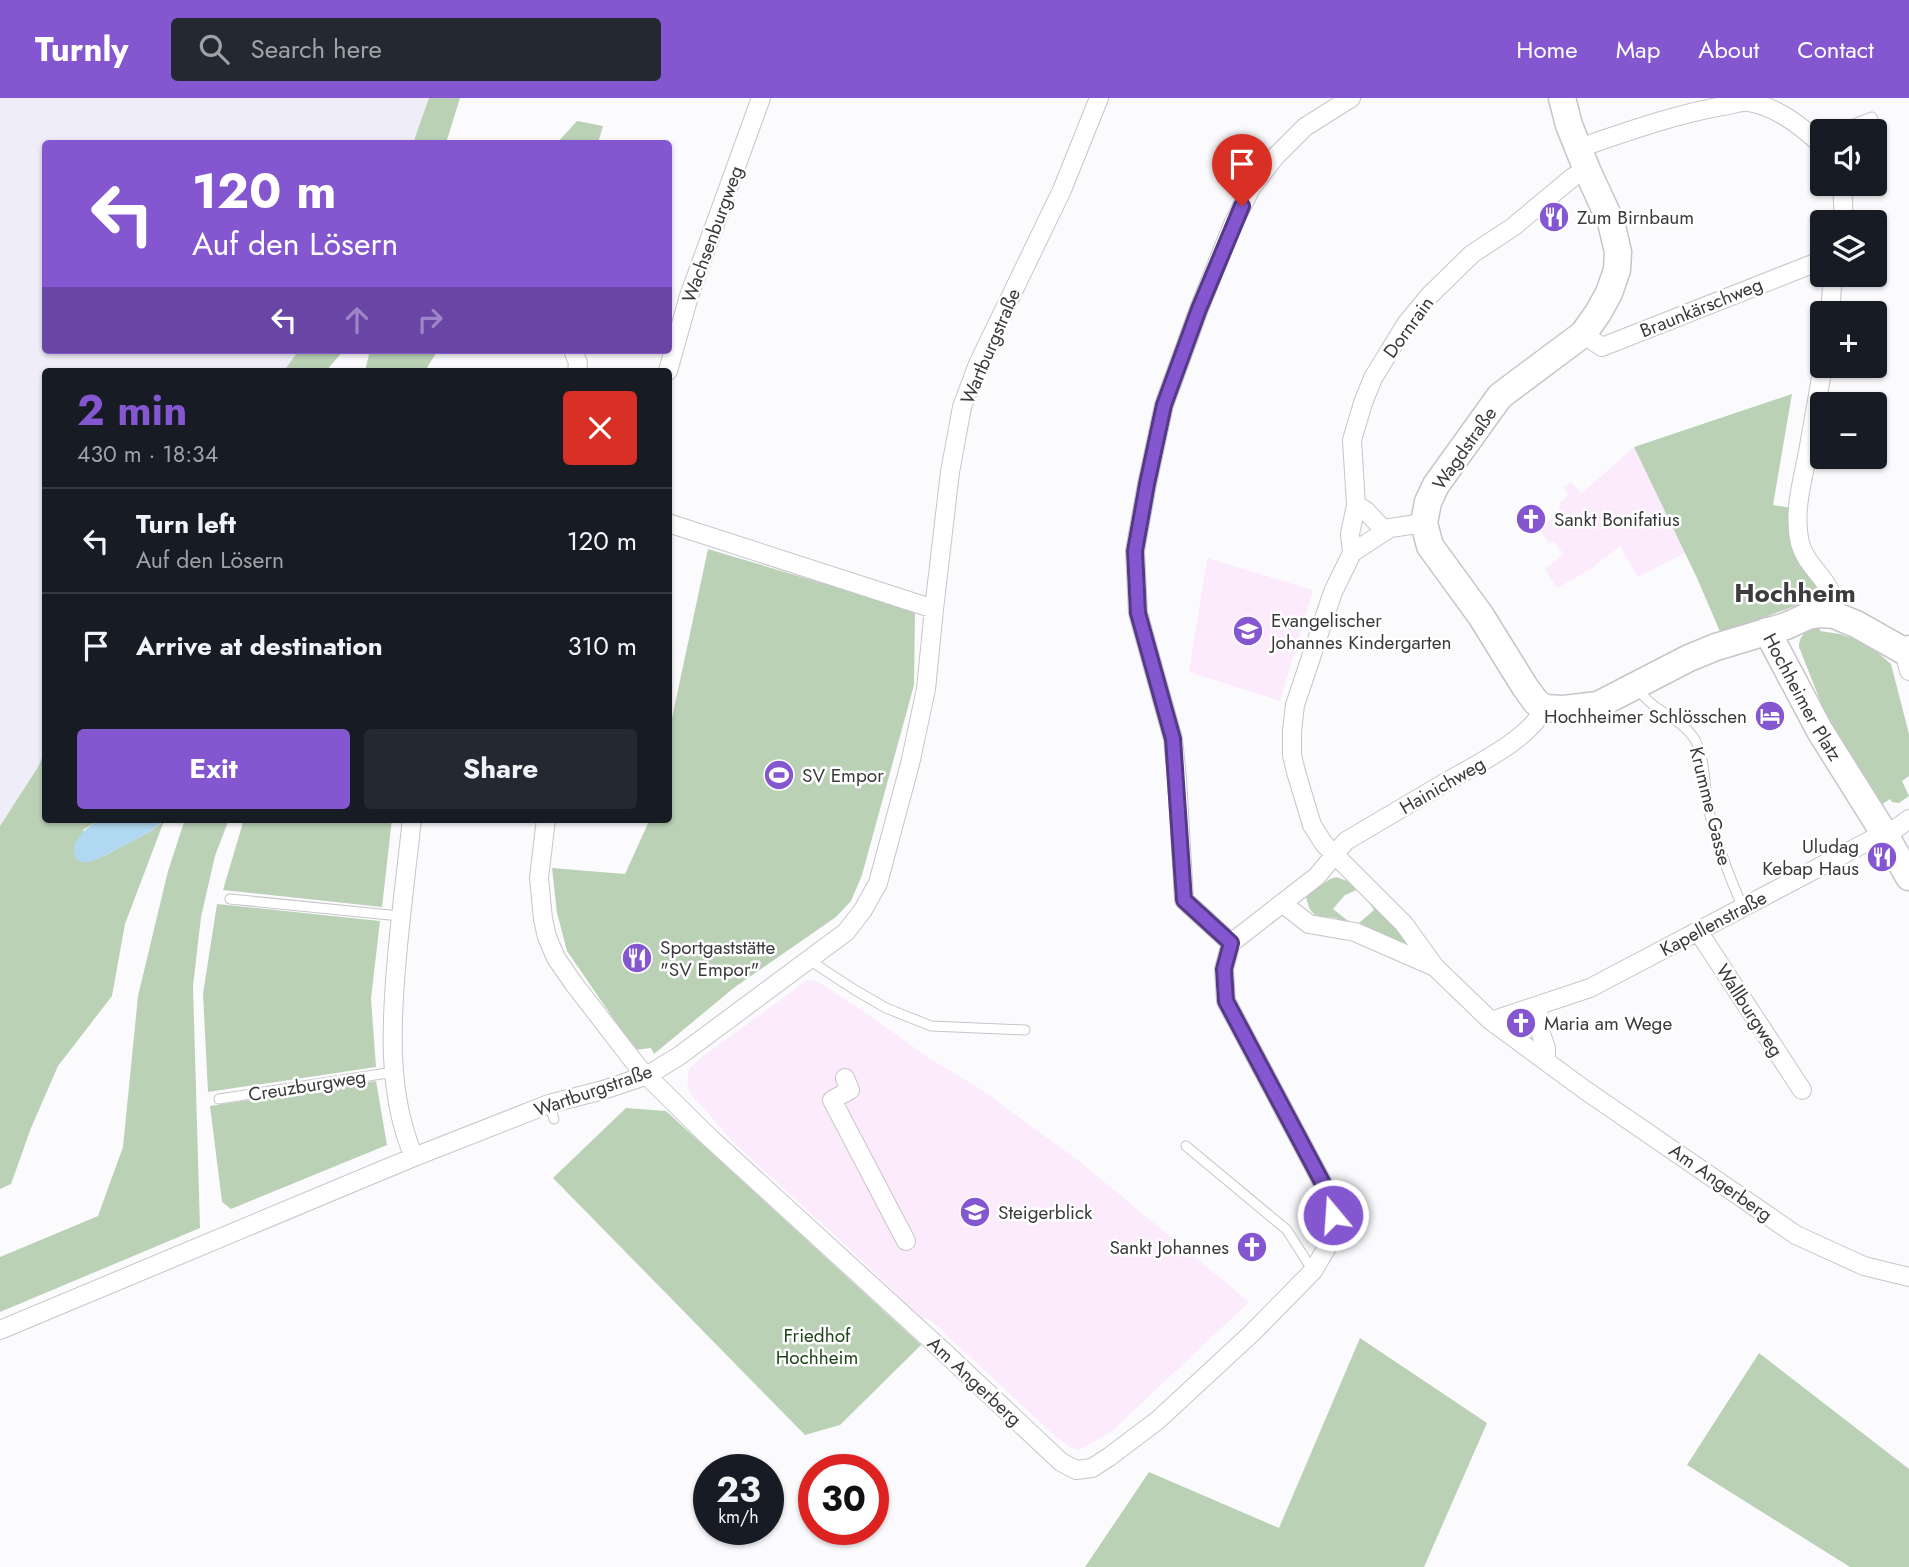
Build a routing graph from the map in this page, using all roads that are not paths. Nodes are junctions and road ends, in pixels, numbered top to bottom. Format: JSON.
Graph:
{"nodes":[{"id":1,"x":761,"y":98,"type":"edge"},
{"id":2,"x":1098,"y":98,"type":"edge"},
{"id":3,"x":1351,"y":98,"type":"edge"},
{"id":4,"x":1562,"y":98,"type":"edge"},
{"id":5,"x":1747,"y":100,"type":"edge"},
{"id":6,"x":1810,"y":136,"type":"edge"},
{"id":7,"x":1583,"y":159,"type":"junction"},
{"id":8,"x":1810,"y":264,"type":"edge"},
{"id":9,"x":1583,"y":334,"type":"junction"},
{"id":10,"x":669,"y":368,"type":"edge"},
{"id":11,"x":1822,"y":378,"type":"edge"},
{"id":12,"x":1356,"y":505,"type":"junction"},
{"id":13,"x":1424,"y":523,"type":"junction"},
{"id":14,"x":672,"y":524,"type":"edge"},
{"id":15,"x":1385,"y":531,"type":"junction"},
{"id":16,"x":1352,"y":553,"type":"junction"},
{"id":17,"x":934,"y":609,"type":"junction"},
{"id":18,"x":1834,"y":615,"type":"junction"},
{"id":19,"x":1767,"y":631,"type":"junction"},
{"id":20,"x":1908,"y":657,"type":"edge"},
{"id":21,"x":1635,"y":687,"type":"junction"},
{"id":22,"x":1544,"y":708,"type":"junction"},
{"id":23,"x":1909,"y":819,"type":"edge"},
{"id":24,"x":412,"y":823,"type":"edge"},
{"id":25,"x":546,"y":823,"type":"edge"},
{"id":26,"x":1894,"y":842,"type":"edge"},
{"id":27,"x":1333,"y":854,"type":"junction"},
{"id":28,"x":1909,"y":877,"type":"edge"},
{"id":29,"x":230,"y":899,"type":"dead end"},
{"id":30,"x":1282,"y":903,"type":"junction"},
{"id":31,"x":1743,"y":908,"type":"junction"},
{"id":32,"x":400,"y":916,"type":"junction"},
{"id":33,"x":1698,"y":931,"type":"junction"},
{"id":34,"x":1231,"y":943,"type":"junction"},
{"id":35,"x":808,"y":960,"type":"junction"},
{"id":36,"x":1435,"y":967,"type":"junction"},
{"id":37,"x":1538,"y":1006,"type":"junction"},
{"id":38,"x":1492,"y":1021,"type":"junction"},
{"id":39,"x":1025,"y":1030,"type":"dead end"},
{"id":40,"x":1546,"y":1060,"type":"junction"},
{"id":41,"x":394,"y":1072,"type":"junction"},
{"id":42,"x":648,"y":1075,"type":"junction"},
{"id":43,"x":845,"y":1077,"type":"dead end"},
{"id":44,"x":1802,"y":1090,"type":"dead end"},
{"id":45,"x":219,"y":1099,"type":"dead end"},
{"id":46,"x":1186,"y":1146,"type":"dead end"},
{"id":47,"x":414,"y":1157,"type":"junction"},
{"id":48,"x":906,"y":1241,"type":"dead end"},
{"id":49,"x":1313,"y":1271,"type":"junction"},
{"id":50,"x":1909,"y":1277,"type":"edge"},
{"id":51,"x":0,"y":1330,"type":"edge"}],
"edges":[{"from":1,"to":10,"type":"street","name":"Wachsenburgweg"},
{"from":2,"to":17,"type":"street","name":"Wartburgstraße"},
{"from":3,"to":34,"type":"street"},
{"from":4,"to":7,"type":"street","name":"Wagdstraße"},
{"from":5,"to":6,"type":"street"},
{"from":5,"to":7,"type":"street","name":"Dornrain"},
{"from":7,"to":9,"type":"street","name":"Wagdstraße"},
{"from":7,"to":12,"type":"street","name":"Dornrain"},
{"from":8,"to":9,"type":"street","name":"Braunkärschweg"},
{"from":9,"to":13,"type":"street","name":"Wagdstraße"},
{"from":11,"to":18,"type":"street"},
{"from":12,"to":15,"type":"street"},
{"from":12,"to":16,"type":"street","name":"Dornrain"},
{"from":13,"to":15,"type":"street"},
{"from":13,"to":22,"type":"street"},
{"from":14,"to":17,"type":"street"},
{"from":15,"to":16,"type":"street"},
{"from":16,"to":27,"type":"street","name":"Dornrain"},
{"from":17,"to":35,"type":"street","name":"Wartburgstraße"},
{"from":18,"to":19,"type":"street","name":"Hochheimer Platz"},
{"from":18,"to":20,"type":"street"},
{"from":19,"to":21,"type":"street"},
{"from":19,"to":26,"type":"street","name":"Hochheimer Platz"},
{"from":21,"to":22,"type":"street"},
{"from":21,"to":31,"type":"lane","name":"Krumme Gasse"},
{"from":22,"to":27,"type":"street","name":"Hainichweg"},
{"from":23,"to":26,"type":"street"},
{"from":24,"to":32,"type":"street","name":"Creuzburgweg"},
{"from":25,"to":42,"type":"street"},
{"from":26,"to":28,"type":"street","name":"Hochheimer Platz"},
{"from":26,"to":31,"type":"street","name":"Kapellenstraße"},
{"from":27,"to":30,"type":"street"},
{"from":27,"to":36,"type":"street","name":"Am Angerberg"},
{"from":29,"to":32,"type":"lane"},
{"from":30,"to":34,"type":"street"},
{"from":30,"to":36,"type":"street","name":"Am Angerberg"},
{"from":31,"to":33,"type":"street","name":"Kapellenstraße"},
{"from":32,"to":41,"type":"street","name":"Creuzburgweg"},
{"from":33,"to":37,"type":"street","name":"Kapellenstraße"},
{"from":33,"to":44,"type":"street","name":"Wallburgweg"},
{"from":34,"to":49,"type":"street","name":"Am Angerberg"},
{"from":35,"to":39,"type":"lane"},
{"from":35,"to":42,"type":"street","name":"Wartburgstraße"},
{"from":36,"to":38,"type":"street","name":"Am Angerberg"},
{"from":37,"to":38,"type":"street","name":"Kapellenstraße"},
{"from":37,"to":40,"type":"street"},
{"from":38,"to":40,"type":"street","name":"Am Angerberg"},
{"from":40,"to":50,"type":"street","name":"Am Angerberg"},
{"from":41,"to":45,"type":"lane","name":"Creuzburgweg"},
{"from":41,"to":47,"type":"street","name":"Creuzburgweg"},
{"from":42,"to":47,"type":"street","name":"Wartburgstraße"},
{"from":42,"to":49,"type":"street","name":"Am Angerberg"},
{"from":43,"to":48,"type":"street"},
{"from":46,"to":49,"type":"lane"},
{"from":47,"to":51,"type":"street","name":"Wartburgstraße"}]}
